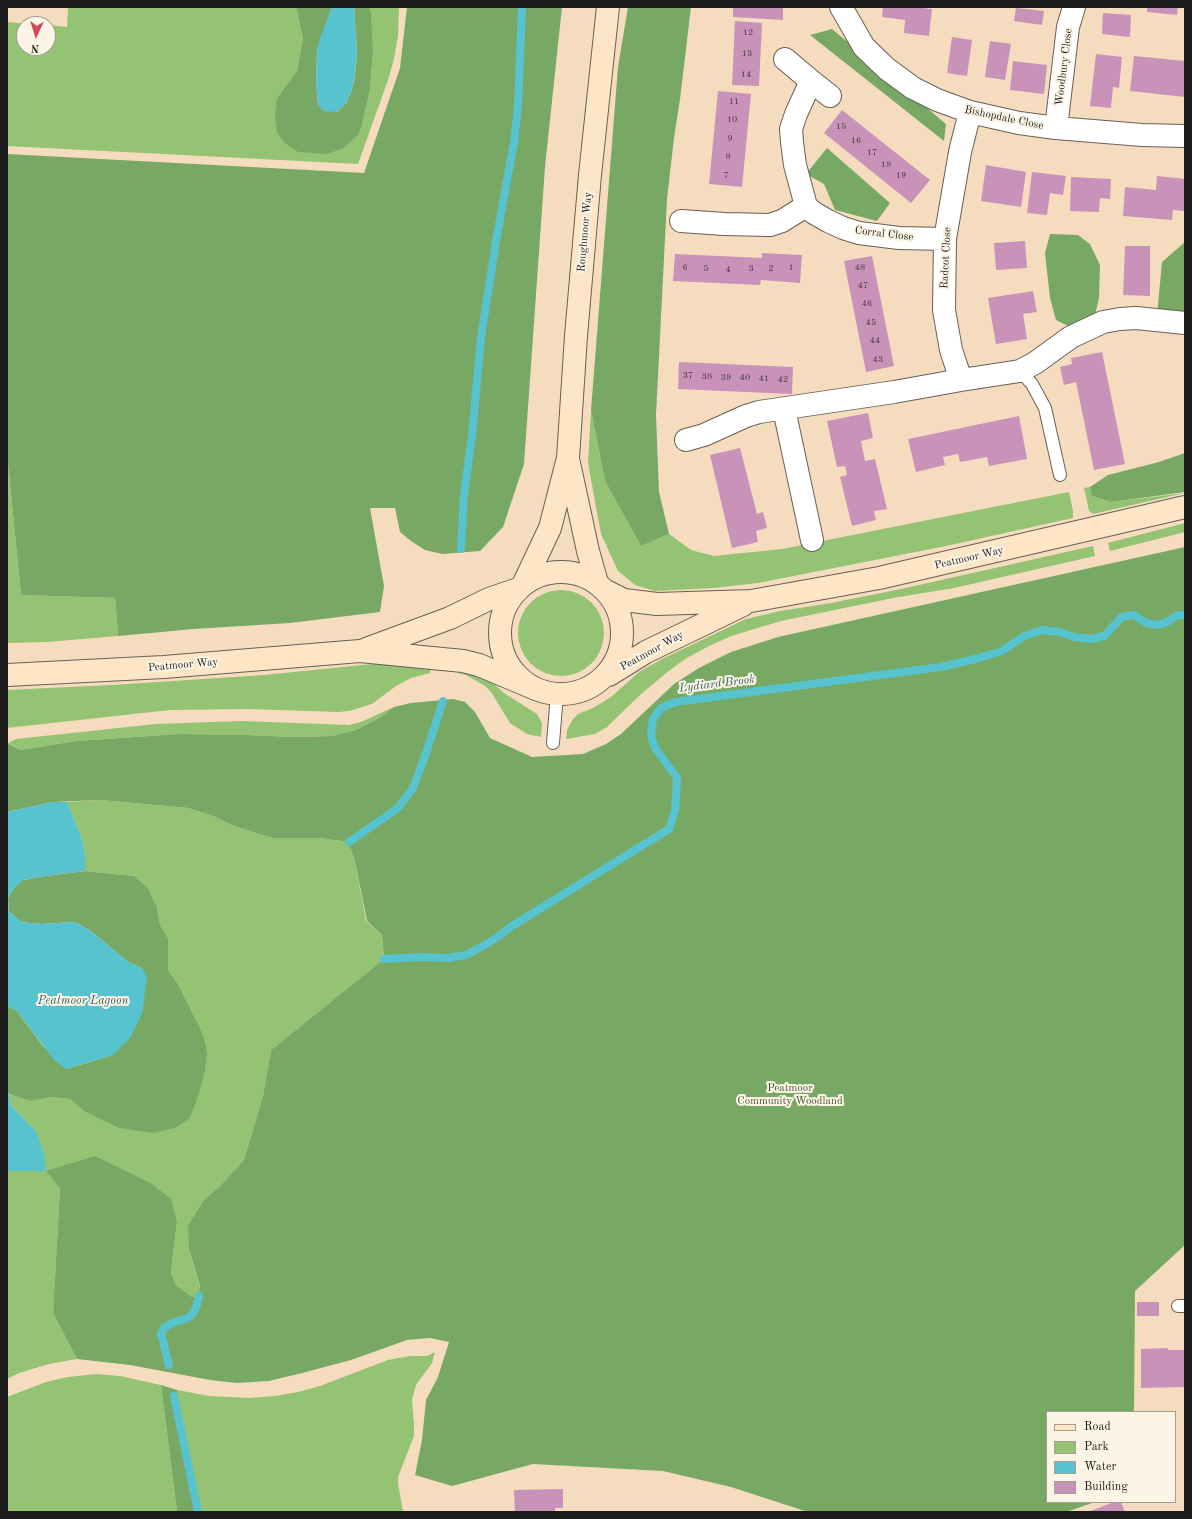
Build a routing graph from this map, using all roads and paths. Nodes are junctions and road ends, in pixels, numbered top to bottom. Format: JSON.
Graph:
{"nodes":[{"id":1,"x":608,"y":7,"type":"edge"},
{"id":2,"x":841,"y":7,"type":"edge"},
{"id":3,"x":1074,"y":7,"type":"edge"},
{"id":4,"x":785,"y":59,"type":"dead end"},
{"id":5,"x":811,"y":81,"type":"junction"},
{"id":6,"x":830,"y":96,"type":"dead end"},
{"id":7,"x":970,"y":112,"type":"junction"},
{"id":8,"x":1056,"y":128,"type":"junction"},
{"id":9,"x":1185,"y":136,"type":"edge"},
{"id":10,"x":806,"y":206,"type":"junction"},
{"id":11,"x":681,"y":220,"type":"dead end"},
{"id":12,"x":945,"y":239,"type":"junction"},
{"id":13,"x":1185,"y":323,"type":"edge"},
{"id":14,"x":1020,"y":371,"type":"junction"},
{"id":15,"x":961,"y":380,"type":"junction"},
{"id":16,"x":784,"y":409,"type":"junction"},
{"id":17,"x":686,"y":440,"type":"dead end"},
{"id":18,"x":568,"y":458,"type":"junction"},
{"id":19,"x":1060,"y":475,"type":"dead end"},
{"id":20,"x":1185,"y":507,"type":"edge"},
{"id":21,"x":812,"y":540,"type":"dead end"},
{"id":22,"x":521,"y":586,"type":"junction"},
{"id":23,"x":602,"y":587,"type":"junction"},
{"id":24,"x":751,"y":601,"type":"junction"},
{"id":25,"x":360,"y":651,"type":"junction"},
{"id":26,"x":7,"y":675,"type":"edge"},
{"id":27,"x":597,"y":683,"type":"junction"},
{"id":28,"x":536,"y":689,"type":"junction"},
{"id":29,"x":557,"y":694,"type":"junction"},
{"id":30,"x":553,"y":743,"type":"dead end"}],
"edges":[{"from":1,"to":18,"type":"main road","name":"Roughmoor Way"},
{"from":2,"to":7,"type":"street","name":"Bishopdale Close"},
{"from":3,"to":8,"type":"street","name":"Woodbury Close"},
{"from":4,"to":5,"type":"street"},
{"from":5,"to":6,"type":"street"},
{"from":5,"to":10,"type":"street"},
{"from":7,"to":8,"type":"street","name":"Bishopdale Close"},
{"from":7,"to":12,"type":"street","name":"Radcot Close"},
{"from":8,"to":9,"type":"street","name":"Bishopdale Close"},
{"from":10,"to":11,"type":"street"},
{"from":10,"to":12,"type":"street","name":"Corral Close"},
{"from":12,"to":15,"type":"street","name":"Radcot Close"},
{"from":13,"to":14,"type":"street"},
{"from":14,"to":15,"type":"street"},
{"from":14,"to":19,"type":"lane"},
{"from":15,"to":16,"type":"street"},
{"from":16,"to":17,"type":"street"},
{"from":16,"to":21,"type":"street"},
{"from":18,"to":22,"type":"main road","name":"Roughmoor Way"},
{"from":18,"to":23,"type":"main road","name":"Roughmoor Way"},
{"from":20,"to":24,"type":"main road","name":"Peatmoor Way"},
{"from":22,"to":23,"type":"main road"},
{"from":22,"to":25,"type":"main road","name":"Peatmoor Way"},
{"from":22,"to":28,"type":"main road"},
{"from":23,"to":24,"type":"main road","name":"Peatmoor Way"},
{"from":23,"to":27,"type":"main road"},
{"from":24,"to":27,"type":"main road","name":"Peatmoor Way"},
{"from":25,"to":26,"type":"main road","name":"Peatmoor Way"},
{"from":25,"to":28,"type":"main road","name":"Peatmoor Way"},
{"from":27,"to":29,"type":"main road"},
{"from":28,"to":29,"type":"main road"},
{"from":29,"to":30,"type":"lane"}]}
